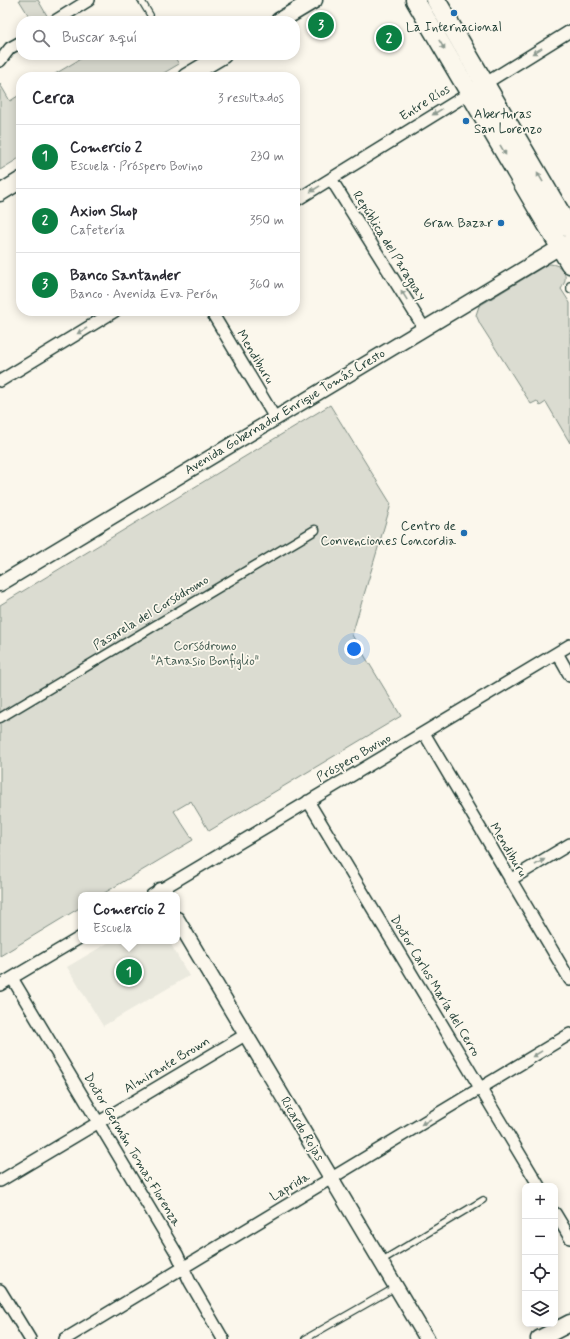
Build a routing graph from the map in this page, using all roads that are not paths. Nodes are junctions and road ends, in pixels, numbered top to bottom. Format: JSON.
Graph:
{"nodes":[{"id":1,"x":89,"y":0,"type":"edge"},
{"id":2,"x":141,"y":0,"type":"edge"},
{"id":3,"x":314,"y":0,"type":"edge"},
{"id":4,"x":414,"y":0,"type":"edge"},
{"id":5,"x":436,"y":0,"type":"edge"},
{"id":6,"x":150,"y":15,"type":"dead end"},
{"id":7,"x":63,"y":16,"type":"edge"},
{"id":8,"x":287,"y":16,"type":"edge"},
{"id":9,"x":570,"y":31,"type":"edge"},
{"id":10,"x":16,"y":45,"type":"edge"},
{"id":11,"x":214,"y":60,"type":"edge"},
{"id":12,"x":0,"y":61,"type":"edge"},
{"id":13,"x":194,"y":72,"type":"edge"},
{"id":14,"x":485,"y":82,"type":"junction"},
{"id":15,"x":470,"y":92,"type":"junction"},
{"id":16,"x":331,"y":179,"type":"junction"},
{"id":17,"x":16,"y":183,"type":"edge"},
{"id":18,"x":0,"y":193,"type":"edge"},
{"id":19,"x":300,"y":198,"type":"edge"},
{"id":20,"x":565,"y":208,"type":"edge"},
{"id":21,"x":570,"y":229,"type":"edge"},
{"id":22,"x":561,"y":240,"type":"edge"},
{"id":23,"x":570,"y":264,"type":"edge"},
{"id":24,"x":570,"y":285,"type":"edge"},
{"id":25,"x":570,"y":290,"type":"edge"},
{"id":26,"x":108,"y":316,"type":"edge"},
{"id":27,"x":214,"y":316,"type":"edge"},
{"id":28,"x":424,"y":328,"type":"junction"},
{"id":29,"x":0,"y":381,"type":"edge"},
{"id":30,"x":276,"y":418,"type":"junction"},
{"id":31,"x":315,"y":530,"type":"dead end"},
{"id":32,"x":0,"y":584,"type":"edge"},
{"id":33,"x":570,"y":645,"type":"edge"},
{"id":34,"x":557,"y":653,"type":"junction"},
{"id":35,"x":570,"y":676,"type":"edge"},
{"id":36,"x":0,"y":718,"type":"edge"},
{"id":37,"x":424,"y":733,"type":"junction"},
{"id":38,"x":308,"y":801,"type":"junction"},
{"id":39,"x":570,"y":844,"type":"edge"},
{"id":40,"x":510,"y":880,"type":"junction"},
{"id":41,"x":160,"y":892,"type":"edge"},
{"id":42,"x":180,"y":924,"type":"edge"},
{"id":43,"x":78,"y":939,"type":"edge"},
{"id":44,"x":12,"y":978,"type":"junction"},
{"id":45,"x":570,"y":980,"type":"edge"},
{"id":46,"x":0,"y":985,"type":"edge"},
{"id":47,"x":570,"y":1034,"type":"edge"},
{"id":48,"x":246,"y":1035,"type":"junction"},
{"id":49,"x":480,"y":1088,"type":"junction"},
{"id":50,"x":99,"y":1122,"type":"junction"},
{"id":51,"x":333,"y":1178,"type":"junction"},
{"id":52,"x":0,"y":1181,"type":"edge"},
{"id":53,"x":537,"y":1183,"type":"edge"},
{"id":54,"x":483,"y":1200,"type":"dead end"},
{"id":55,"x":558,"y":1218,"type":"edge"},
{"id":56,"x":570,"y":1238,"type":"edge"},
{"id":57,"x":381,"y":1261,"type":"junction"},
{"id":58,"x":184,"y":1268,"type":"junction"},
{"id":59,"x":396,"y":1287,"type":"junction"},
{"id":60,"x":0,"y":1290,"type":"edge"},
{"id":61,"x":570,"y":1323,"type":"edge"},
{"id":62,"x":30,"y":1339,"type":"edge"},
{"id":63,"x":65,"y":1339,"type":"edge"},
{"id":64,"x":224,"y":1339,"type":"edge"},
{"id":65,"x":305,"y":1339,"type":"edge"},
{"id":66,"x":427,"y":1339,"type":"edge"},
{"id":67,"x":539,"y":1339,"type":"edge"}],
"edges":[{"from":1,"to":7,"type":"street"},
{"from":2,"to":6,"type":"lane"},
{"from":3,"to":8,"type":"main road"},
{"from":4,"to":15,"type":"main road","one_way":true},
{"from":5,"to":14,"type":"main road"},
{"from":9,"to":14,"type":"street","name":"Entre Ríos","one_way":true},
{"from":10,"to":12,"type":"street"},
{"from":11,"to":13,"type":"main road"},
{"from":14,"to":15,"type":"street","name":"Entre Ríos"},
{"from":20,"to":14,"type":"main road","one_way":true},
{"from":15,"to":16,"type":"street","name":"Entre Ríos","one_way":true},
{"from":15,"to":22,"type":"main road","one_way":true},
{"from":16,"to":19,"type":"street","name":"Entre Ríos","one_way":true},
{"from":28,"to":16,"type":"street","name":"República del Paraguay","one_way":true},
{"from":17,"to":18,"type":"main road"},
{"from":20,"to":21,"type":"main road"},
{"from":20,"to":22,"type":"street"},
{"from":22,"to":23,"type":"main road"},
{"from":22,"to":28,"type":"street","name":"Avenida Gobernador Enrique Tomás Cresto"},
{"from":24,"to":25,"type":"lane"},
{"from":26,"to":29,"type":"street","one_way":true},
{"from":27,"to":30,"type":"street","name":"Mendiburu"},
{"from":28,"to":30,"type":"street","name":"Avenida Gobernador Enrique Tomás Cresto"},
{"from":30,"to":32,"type":"street","name":"Avenida Gobernador Enrique Tomás Cresto"},
{"from":31,"to":36,"type":"street","name":"Pasarela del Corsódromo"},
{"from":33,"to":34,"type":"street","name":"Próspero Bovino"},
{"from":34,"to":35,"type":"street"},
{"from":34,"to":37,"type":"street","name":"Próspero Bovino"},
{"from":37,"to":38,"type":"street","name":"Próspero Bovino"},
{"from":37,"to":40,"type":"street","name":"Mendiburu"},
{"from":38,"to":41,"type":"street","name":"Próspero Bovino"},
{"from":38,"to":49,"type":"street","name":"Doctor Carlos María del Cerro"},
{"from":40,"to":39,"type":"street","one_way":true},
{"from":40,"to":45,"type":"street","name":"Mendiburu"},
{"from":42,"to":48,"type":"street","name":"Ricardo Rojas"},
{"from":43,"to":44,"type":"street"},
{"from":44,"to":46,"type":"street"},
{"from":44,"to":50,"type":"street","name":"Doctor Germán Tomas Florenza"},
{"from":47,"to":49,"type":"street","name":"Laprida","one_way":true},
{"from":48,"to":50,"type":"street","name":"Almirante Brown"},
{"from":48,"to":51,"type":"street","name":"Ricardo Rojas"},
{"from":49,"to":51,"type":"street","name":"Laprida","one_way":true},
{"from":49,"to":53,"type":"street","name":"Doctor Carlos María del Cerro"},
{"from":50,"to":52,"type":"street","name":"Almirante Brown"},
{"from":50,"to":58,"type":"street","name":"Doctor Germán Tomas Florenza"},
{"from":51,"to":57,"type":"street","name":"Ricardo Rojas"},
{"from":51,"to":58,"type":"street","name":"Laprida"},
{"from":54,"to":57,"type":"lane"},
{"from":55,"to":56,"type":"street"},
{"from":57,"to":59,"type":"street","name":"Ricardo Rojas"},
{"from":58,"to":63,"type":"street","name":"Laprida"},
{"from":58,"to":64,"type":"street","name":"Doctor Germán Tomas Florenza"},
{"from":59,"to":65,"type":"lane"},
{"from":59,"to":66,"type":"street","name":"Ricardo Rojas"},
{"from":60,"to":62,"type":"street"},
{"from":61,"to":67,"type":"main road"}]}
